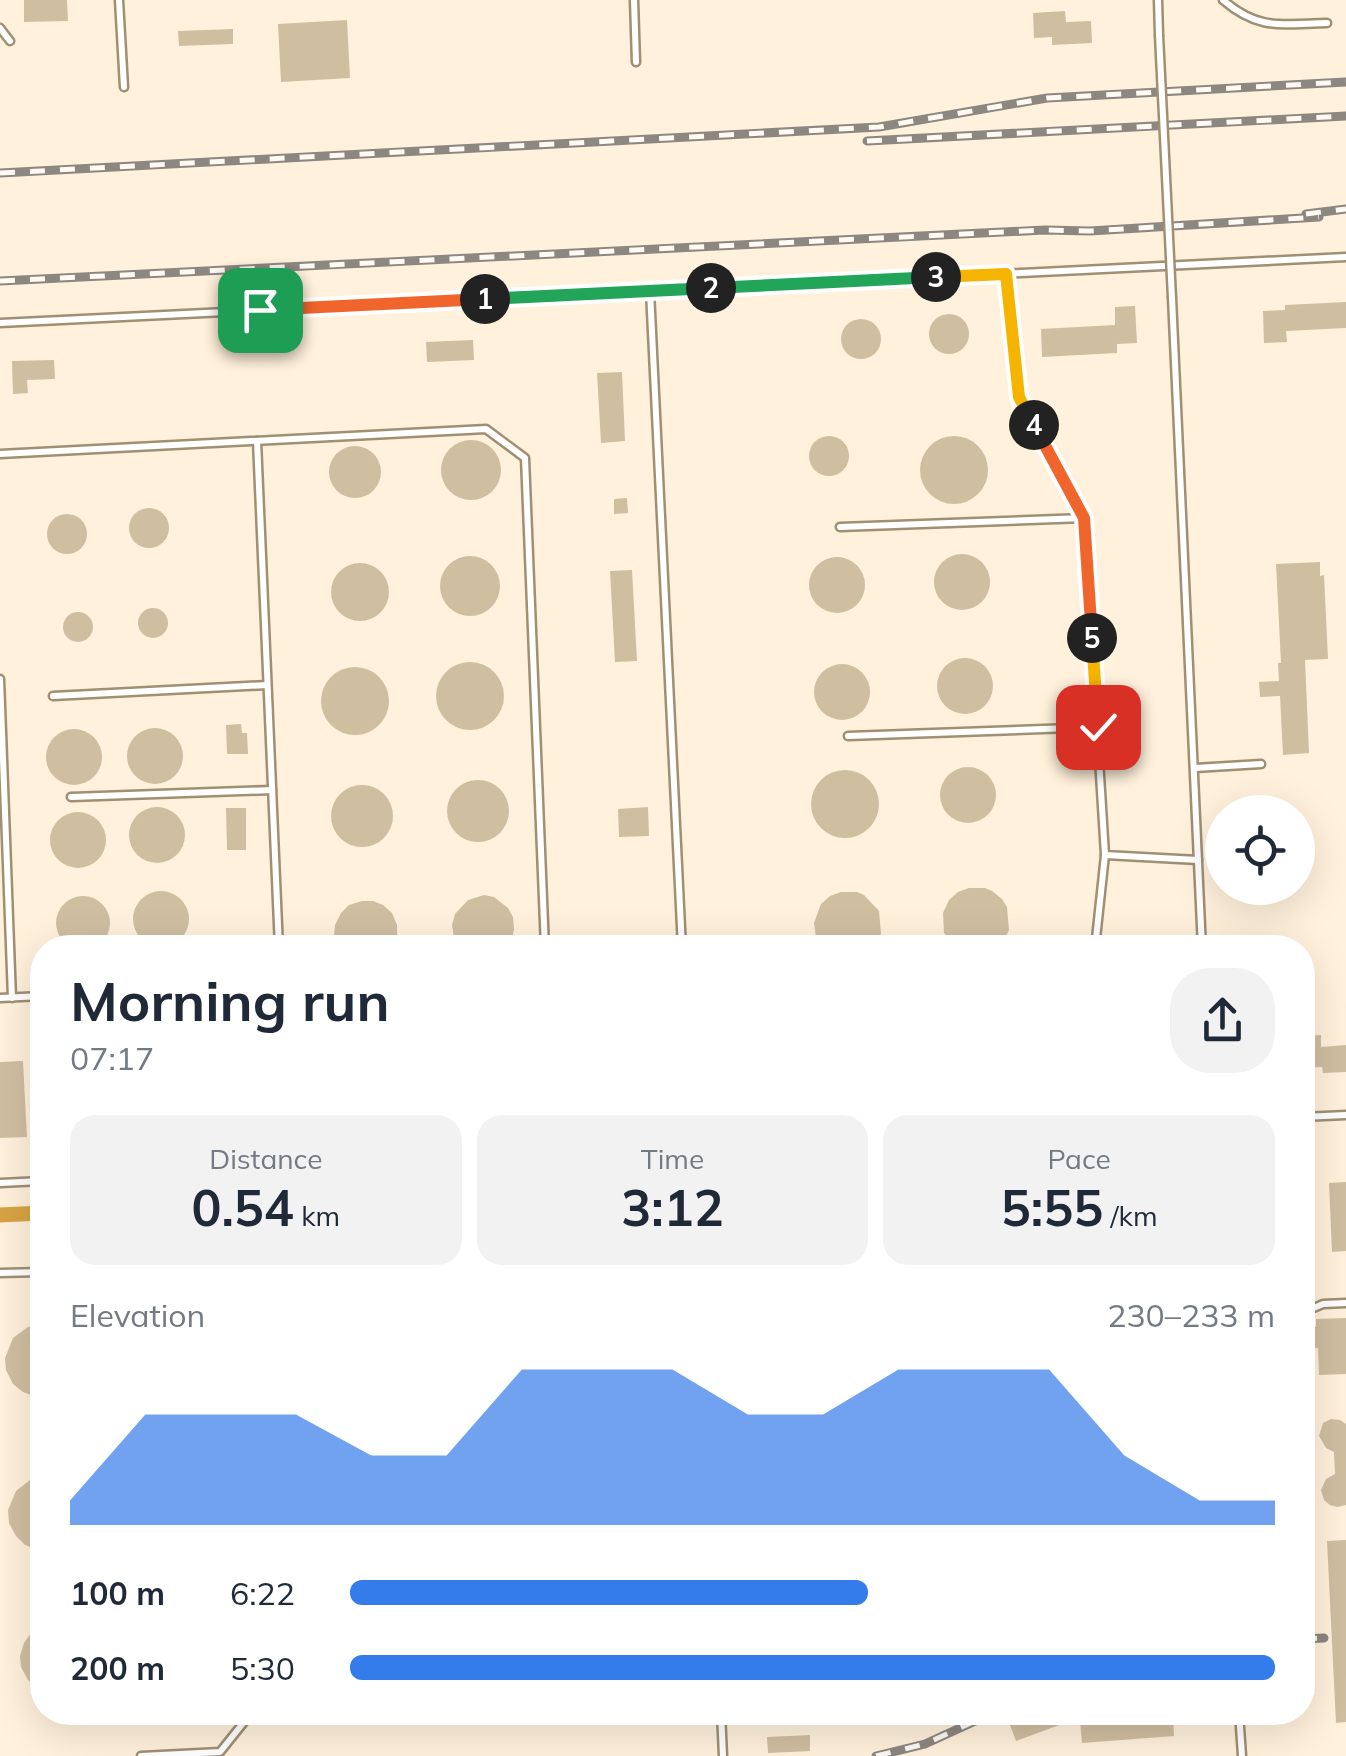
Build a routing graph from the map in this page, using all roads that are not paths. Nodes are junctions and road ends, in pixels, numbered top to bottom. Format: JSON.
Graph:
{"nodes":[{"id":1,"x":119,"y":0,"type":"edge"},
{"id":2,"x":634,"y":0,"type":"edge"},
{"id":3,"x":1158,"y":0,"type":"edge"},
{"id":4,"x":1223,"y":0,"type":"edge"},
{"id":5,"x":1327,"y":23,"type":"dead end"},
{"id":6,"x":0,"y":28,"type":"edge"},
{"id":7,"x":10,"y":41,"type":"dead end"},
{"id":8,"x":636,"y":62,"type":"dead end"},
{"id":9,"x":124,"y":87,"type":"dead end"},
{"id":10,"x":1346,"y":256,"type":"edge"},
{"id":11,"x":1006,"y":274,"type":"junction"},
{"id":12,"x":650,"y":291,"type":"junction"},
{"id":13,"x":0,"y":323,"type":"edge"},
{"id":14,"x":257,"y":441,"type":"junction"},
{"id":15,"x":0,"y":454,"type":"edge"},
{"id":16,"x":1084,"y":518,"type":"junction"},
{"id":17,"x":840,"y":527,"type":"dead end"},
{"id":18,"x":0,"y":679,"type":"edge"},
{"id":19,"x":267,"y":686,"type":"junction"},
{"id":20,"x":53,"y":696,"type":"dead end"},
{"id":21,"x":1098,"y":727,"type":"junction"},
{"id":22,"x":848,"y":736,"type":"dead end"},
{"id":23,"x":1261,"y":764,"type":"dead end"},
{"id":24,"x":1195,"y":768,"type":"junction"},
{"id":25,"x":272,"y":790,"type":"junction"},
{"id":26,"x":71,"y":797,"type":"dead end"},
{"id":27,"x":1105,"y":856,"type":"junction"},
{"id":28,"x":1198,"y":860,"type":"junction"},
{"id":29,"x":278,"y":935,"type":"edge"},
{"id":30,"x":544,"y":935,"type":"edge"},
{"id":31,"x":681,"y":935,"type":"edge"},
{"id":32,"x":1096,"y":935,"type":"edge"},
{"id":33,"x":1201,"y":935,"type":"edge"},
{"id":34,"x":30,"y":997,"type":"edge"},
{"id":35,"x":0,"y":998,"type":"edge"},
{"id":36,"x":12,"y":998,"type":"junction"},
{"id":37,"x":1346,"y":1115,"type":"edge"},
{"id":38,"x":1315,"y":1116,"type":"edge"},
{"id":39,"x":30,"y":1182,"type":"edge"},
{"id":40,"x":0,"y":1183,"type":"edge"},
{"id":41,"x":30,"y":1272,"type":"edge"},
{"id":42,"x":0,"y":1273,"type":"edge"},
{"id":43,"x":1346,"y":1304,"type":"edge"},
{"id":44,"x":1315,"y":1308,"type":"edge"},
{"id":45,"x":242,"y":1725,"type":"edge"},
{"id":46,"x":722,"y":1725,"type":"edge"},
{"id":47,"x":1240,"y":1725,"type":"edge"},
{"id":48,"x":141,"y":1756,"type":"edge"},
{"id":49,"x":723,"y":1756,"type":"edge"},
{"id":50,"x":1242,"y":1756,"type":"edge"}],
"edges":[{"from":1,"to":9,"type":"lane"},
{"from":2,"to":8,"type":"lane"},
{"from":3,"to":24,"type":"lane","bridge":true},
{"from":4,"to":5,"type":"lane"},
{"from":6,"to":7,"type":"lane"},
{"from":10,"to":11,"type":"lane"},
{"from":11,"to":12,"type":"lane"},
{"from":11,"to":16,"type":"lane"},
{"from":12,"to":13,"type":"lane"},
{"from":12,"to":31,"type":"lane"},
{"from":14,"to":15,"type":"lane"},
{"from":14,"to":19,"type":"lane"},
{"from":14,"to":30,"type":"lane"},
{"from":16,"to":17,"type":"lane"},
{"from":16,"to":21,"type":"lane"},
{"from":18,"to":36,"type":"lane"},
{"from":19,"to":20,"type":"lane"},
{"from":19,"to":25,"type":"lane"},
{"from":21,"to":22,"type":"lane"},
{"from":21,"to":27,"type":"lane"},
{"from":23,"to":24,"type":"lane"},
{"from":24,"to":28,"type":"lane"},
{"from":25,"to":26,"type":"lane"},
{"from":25,"to":29,"type":"lane"},
{"from":27,"to":28,"type":"lane"},
{"from":27,"to":32,"type":"lane"},
{"from":28,"to":33,"type":"lane"},
{"from":34,"to":36,"type":"lane"},
{"from":35,"to":36,"type":"lane"},
{"from":37,"to":38,"type":"lane"},
{"from":39,"to":40,"type":"lane"},
{"from":41,"to":42,"type":"lane"},
{"from":43,"to":44,"type":"lane"},
{"from":45,"to":48,"type":"lane"},
{"from":46,"to":49,"type":"lane"},
{"from":47,"to":50,"type":"lane"}]}
